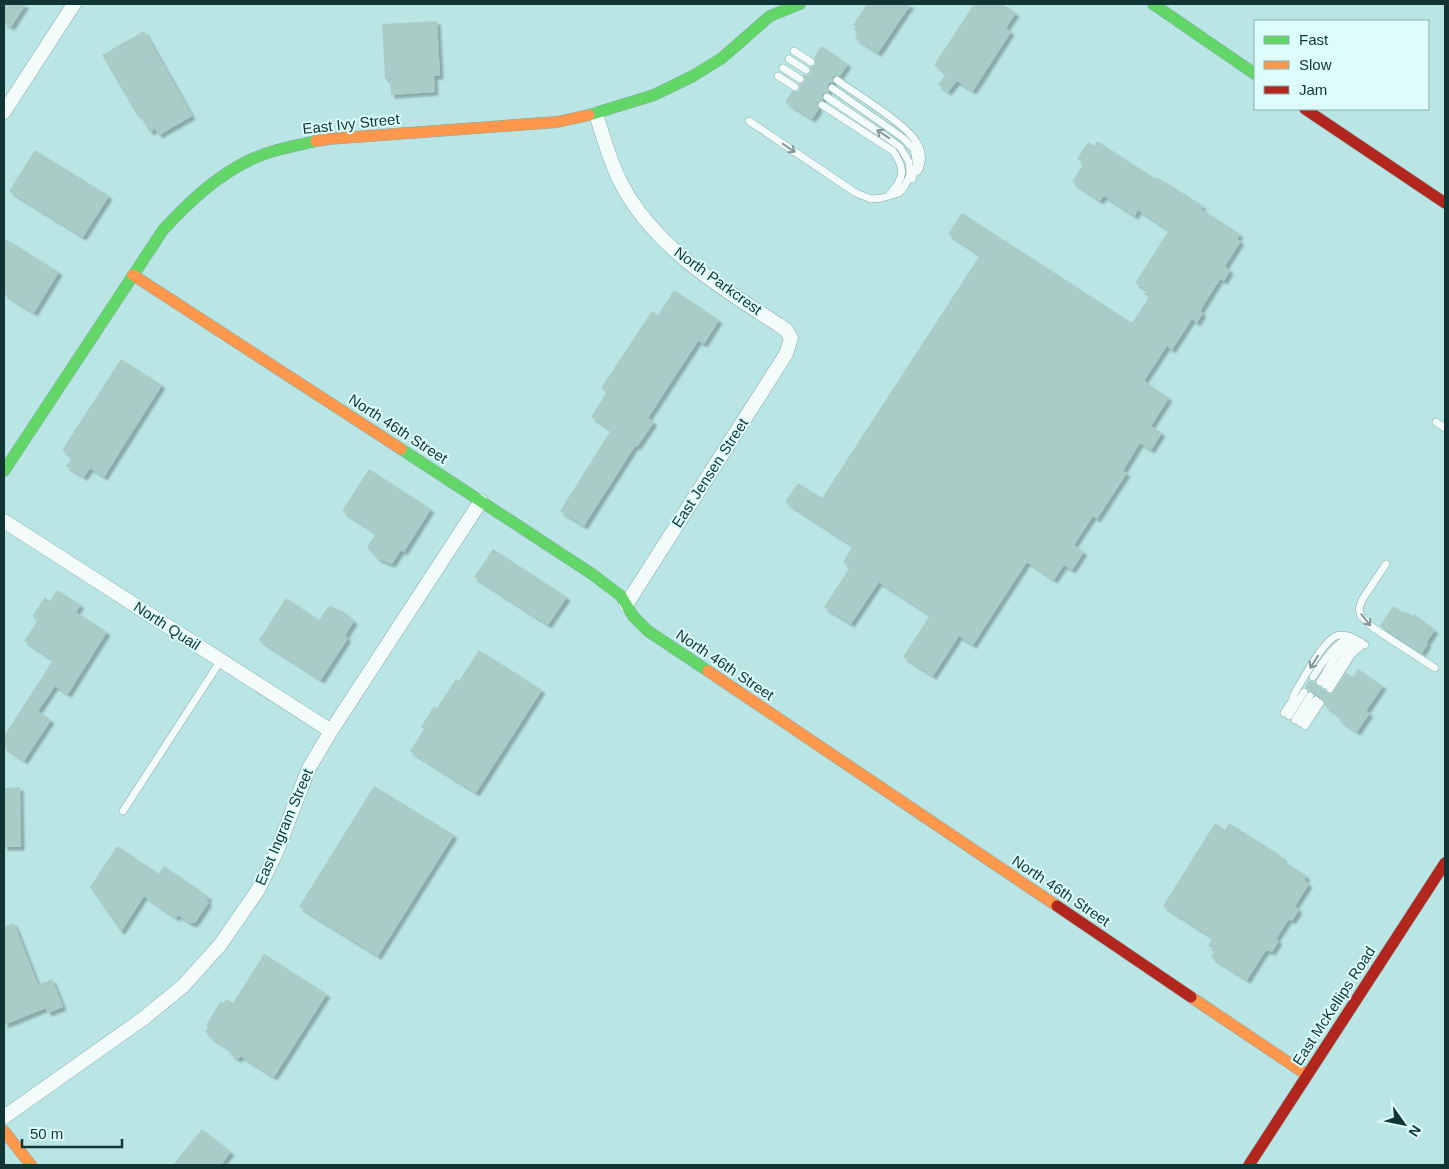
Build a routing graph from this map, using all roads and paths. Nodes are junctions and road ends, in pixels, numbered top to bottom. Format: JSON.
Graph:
{"nodes":[{"id":1,"x":74,"y":4,"type":"edge"},
{"id":2,"x":777,"y":4,"type":"edge"},
{"id":3,"x":800,"y":4,"type":"edge"},
{"id":4,"x":1153,"y":4,"type":"edge"},
{"id":5,"x":770,"y":16,"type":"junction"},
{"id":6,"x":794,"y":51,"type":"dead end"},
{"id":7,"x":789,"y":59,"type":"dead end"},
{"id":8,"x":811,"y":62,"type":"dead end"},
{"id":9,"x":783,"y":68,"type":"dead end"},
{"id":10,"x":806,"y":70,"type":"dead end"},
{"id":11,"x":1254,"y":73,"type":"edge"},
{"id":12,"x":778,"y":76,"type":"dead end"},
{"id":13,"x":800,"y":79,"type":"dead end"},
{"id":14,"x":837,"y":80,"type":"dead end"},
{"id":15,"x":795,"y":87,"type":"dead end"},
{"id":16,"x":832,"y":88,"type":"dead end"},
{"id":17,"x":827,"y":97,"type":"dead end"},
{"id":18,"x":822,"y":105,"type":"dead end"},
{"id":19,"x":1307,"y":110,"type":"edge"},
{"id":20,"x":4,"y":112,"type":"edge"},
{"id":21,"x":596,"y":114,"type":"junction"},
{"id":22,"x":749,"y":121,"type":"dead end"},
{"id":23,"x":912,"y":179,"type":"junction"},
{"id":24,"x":905,"y":186,"type":"junction"},
{"id":25,"x":889,"y":196,"type":"junction"},
{"id":26,"x":1445,"y":202,"type":"edge"},
{"id":27,"x":133,"y":275,"type":"junction"},
{"id":28,"x":791,"y":338,"type":"joint"},
{"id":29,"x":1436,"y":422,"type":"dead end"},
{"id":30,"x":1445,"y":428,"type":"edge"},
{"id":31,"x":4,"y":471,"type":"edge"},
{"id":32,"x":481,"y":501,"type":"junction"},
{"id":33,"x":4,"y":521,"type":"edge"},
{"id":34,"x":1386,"y":564,"type":"dead end"},
{"id":35,"x":626,"y":605,"type":"junction"},
{"id":36,"x":1358,"y":641,"type":"junction"},
{"id":37,"x":221,"y":660,"type":"junction"},
{"id":38,"x":1435,"y":668,"type":"dead end"},
{"id":39,"x":1295,"y":719,"type":"junction"},
{"id":40,"x":331,"y":731,"type":"junction"},
{"id":41,"x":123,"y":810,"type":"dead end"},
{"id":42,"x":1445,"y":863,"type":"edge"},
{"id":43,"x":1307,"y":1075,"type":"junction"},
{"id":44,"x":4,"y":1117,"type":"edge"},
{"id":45,"x":4,"y":1131,"type":"edge"},
{"id":46,"x":31,"y":1165,"type":"edge"},
{"id":47,"x":1249,"y":1165,"type":"edge"}],
"edges":[{"from":1,"to":20,"type":"street"},
{"from":2,"to":5,"type":"street","name":"East Ivy Street"},
{"from":3,"to":5,"type":"street","name":"East Ivy Street"},
{"from":4,"to":11,"type":"street"},
{"from":5,"to":21,"type":"street","name":"East Ivy Street"},
{"from":6,"to":8,"type":"lane"},
{"from":7,"to":10,"type":"lane"},
{"from":9,"to":13,"type":"lane"},
{"from":12,"to":15,"type":"lane"},
{"from":14,"to":23,"type":"lane"},
{"from":16,"to":23,"type":"lane"},
{"from":24,"to":17,"type":"lane","one_way":true},
{"from":18,"to":25,"type":"lane"},
{"from":19,"to":26,"type":"street"},
{"from":21,"to":27,"type":"street","name":"East Ivy Street"},
{"from":21,"to":28,"type":"street","name":"North Parkcrest"},
{"from":22,"to":25,"type":"lane","one_way":true},
{"from":23,"to":24,"type":"lane"},
{"from":24,"to":25,"type":"lane"},
{"from":27,"to":31,"type":"street","name":"East Ivy Street"},
{"from":27,"to":32,"type":"street","name":"North 46th Street"},
{"from":28,"to":35,"type":"street","name":"East Jensen Street"},
{"from":29,"to":30,"type":"lane"},
{"from":32,"to":35,"type":"street","name":"North 46th Street"},
{"from":32,"to":40,"type":"street","name":"East Ingram Street"},
{"from":33,"to":37,"type":"street","name":"North Quail"},
{"from":34,"to":38,"type":"lane","one_way":true},
{"from":35,"to":43,"type":"street","name":"North 46th Street"},
{"from":36,"to":36,"type":"lane"},
{"from":36,"to":39,"type":"lane","one_way":true},
{"from":37,"to":40,"type":"street","name":"North Quail"},
{"from":37,"to":41,"type":"lane"},
{"from":39,"to":39,"type":"lane"},
{"from":40,"to":44,"type":"street","name":"East Ingram Street"},
{"from":42,"to":43,"type":"street","name":"East McKellips Road"},
{"from":43,"to":47,"type":"street","name":"East McKellips Road"},
{"from":45,"to":46,"type":"street"}]}
